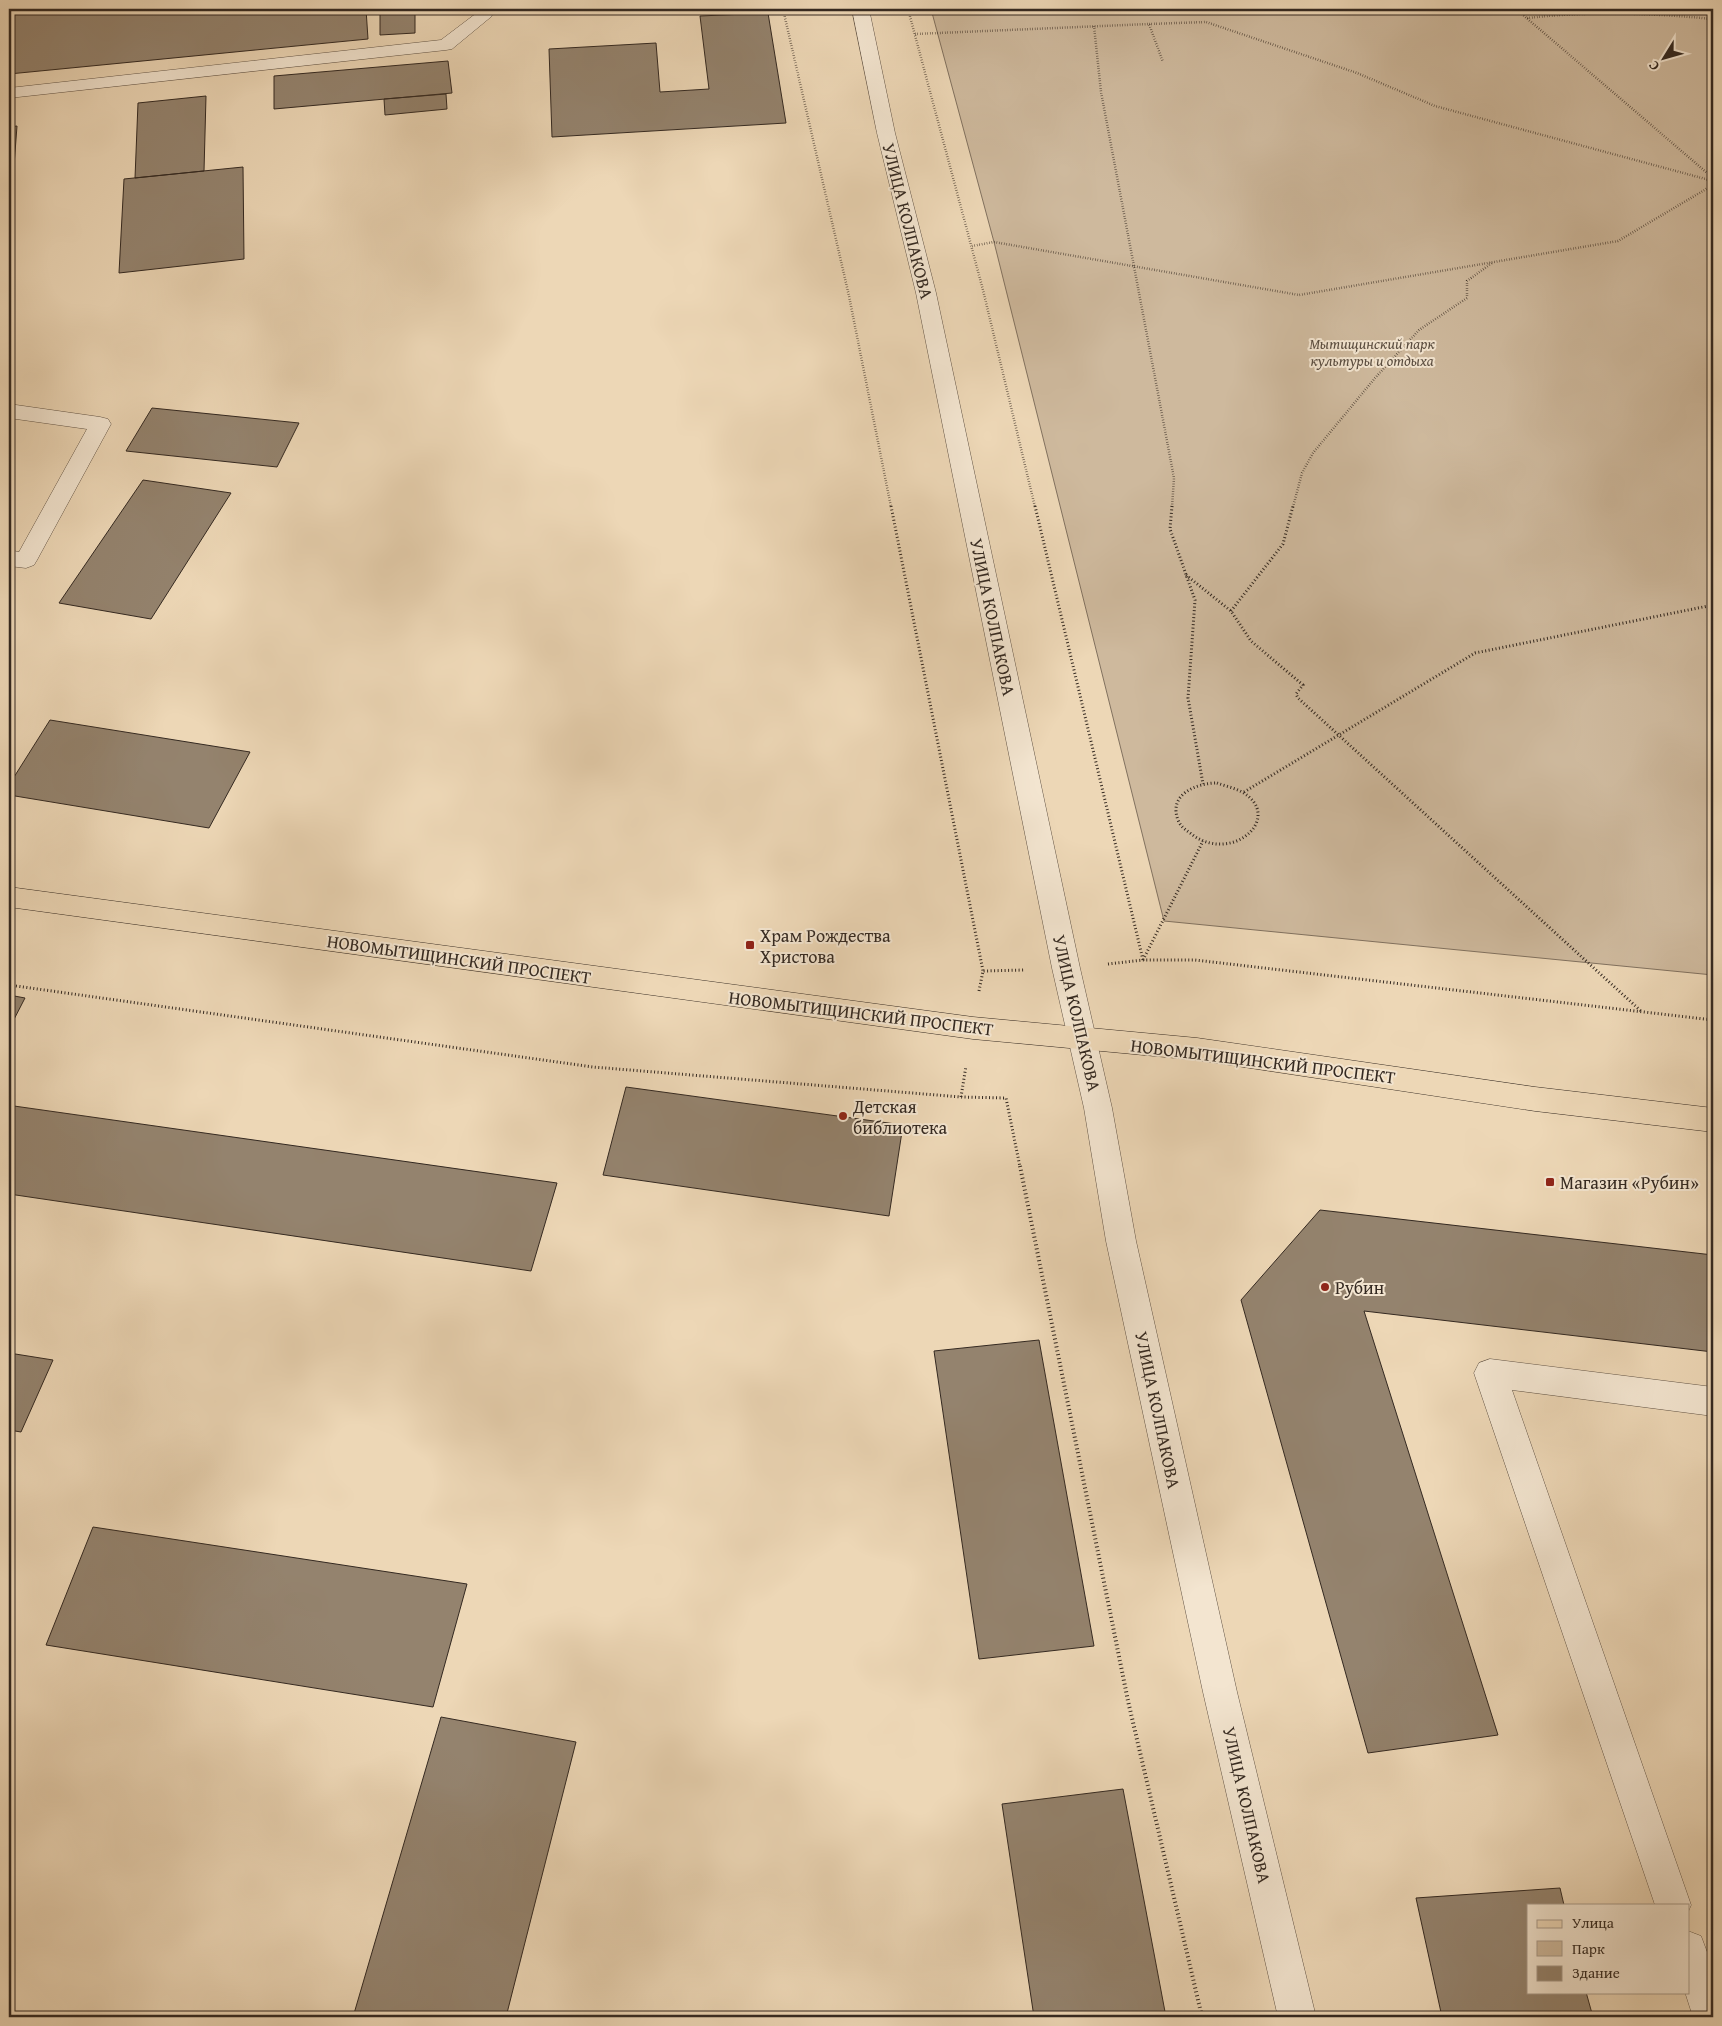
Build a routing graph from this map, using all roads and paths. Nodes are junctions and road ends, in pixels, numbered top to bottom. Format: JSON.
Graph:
{"nodes":[{"id":1,"x":481,"y":9,"type":"edge"},
{"id":2,"x":783,"y":9,"type":"edge"},
{"id":3,"x":860,"y":9,"type":"edge"},
{"id":4,"x":908,"y":9,"type":"edge"},
{"id":5,"x":1516,"y":9,"type":"edge"},
{"id":6,"x":1527,"y":18,"type":"junction"},
{"id":7,"x":1713,"y":19,"type":"edge"},
{"id":8,"x":1149,"y":24,"type":"junction"},
{"id":9,"x":1094,"y":26,"type":"junction"},
{"id":10,"x":915,"y":34,"type":"junction"},
{"id":11,"x":1163,"y":62,"type":"dead end"},
{"id":12,"x":9,"y":93,"type":"edge"},
{"id":13,"x":1713,"y":179,"type":"edge"},
{"id":14,"x":1713,"y":185,"type":"edge"},
{"id":15,"x":972,"y":246,"type":"junction"},
{"id":16,"x":1492,"y":262,"type":"junction"},
{"id":17,"x":1134,"y":267,"type":"junction"},
{"id":18,"x":9,"y":411,"type":"edge"},
{"id":19,"x":9,"y":558,"type":"edge"},
{"id":20,"x":1186,"y":574,"type":"junction"},
{"id":21,"x":1713,"y":605,"type":"edge"},
{"id":22,"x":1231,"y":611,"type":"junction"},
{"id":23,"x":1338,"y":735,"type":"junction"},
{"id":24,"x":1203,"y":784,"type":"junction"},
{"id":25,"x":1244,"y":792,"type":"junction"},
{"id":26,"x":1202,"y":841,"type":"junction"},
{"id":27,"x":9,"y":897,"type":"edge"},
{"id":28,"x":1143,"y":960,"type":"junction"},
{"id":29,"x":983,"y":971,"type":"dead end"},
{"id":30,"x":9,"y":985,"type":"edge"},
{"id":31,"x":1642,"y":1012,"type":"junction"},
{"id":32,"x":1713,"y":1020,"type":"edge"},
{"id":33,"x":1083,"y":1040,"type":"junction"},
{"id":34,"x":1713,"y":1120,"type":"edge"},
{"id":35,"x":1713,"y":1401,"type":"edge"},
{"id":36,"x":1673,"y":1904,"type":"edge"},
{"id":37,"x":1690,"y":1955,"type":"edge"},
{"id":38,"x":1202,"y":2017,"type":"edge"},
{"id":39,"x":1297,"y":2017,"type":"edge"},
{"id":40,"x":1712,"y":2017,"type":"edge"}],
"edges":[{"from":1,"to":12,"type":"street"},
{"from":2,"to":29,"type":"path"},
{"from":3,"to":33,"type":"street","name":"УЛИЦА КОЛПАКОВА"},
{"from":4,"to":10,"type":"path"},
{"from":5,"to":6,"type":"path"},
{"from":6,"to":7,"type":"path"},
{"from":6,"to":13,"type":"path"},
{"from":8,"to":9,"type":"path"},
{"from":8,"to":11,"type":"path"},
{"from":8,"to":13,"type":"path"},
{"from":9,"to":10,"type":"path"},
{"from":9,"to":17,"type":"path"},
{"from":10,"to":15,"type":"path"},
{"from":14,"to":16,"type":"path"},
{"from":15,"to":17,"type":"path"},
{"from":15,"to":28,"type":"path"},
{"from":16,"to":17,"type":"path"},
{"from":16,"to":22,"type":"path"},
{"from":17,"to":20,"type":"path"},
{"from":18,"to":19,"type":"street"},
{"from":20,"to":22,"type":"path"},
{"from":20,"to":24,"type":"path"},
{"from":21,"to":23,"type":"path"},
{"from":22,"to":23,"type":"path"},
{"from":23,"to":25,"type":"path"},
{"from":23,"to":31,"type":"path"},
{"from":24,"to":25,"type":"path"},
{"from":24,"to":26,"type":"path"},
{"from":25,"to":26,"type":"path"},
{"from":26,"to":28,"type":"path"},
{"from":27,"to":33,"type":"main road","name":"НОВОМЫТИЩИНСКИЙ ПРОСПЕКТ"},
{"from":28,"to":31,"type":"path"},
{"from":30,"to":38,"type":"path"},
{"from":31,"to":32,"type":"path"},
{"from":33,"to":34,"type":"main road","name":"НОВОМЫТИЩИНСКИЙ ПРОСПЕКТ"},
{"from":33,"to":39,"type":"street","name":"УЛИЦА КОЛПАКОВА"},
{"from":35,"to":36,"type":"street"},
{"from":37,"to":40,"type":"street"}]}
